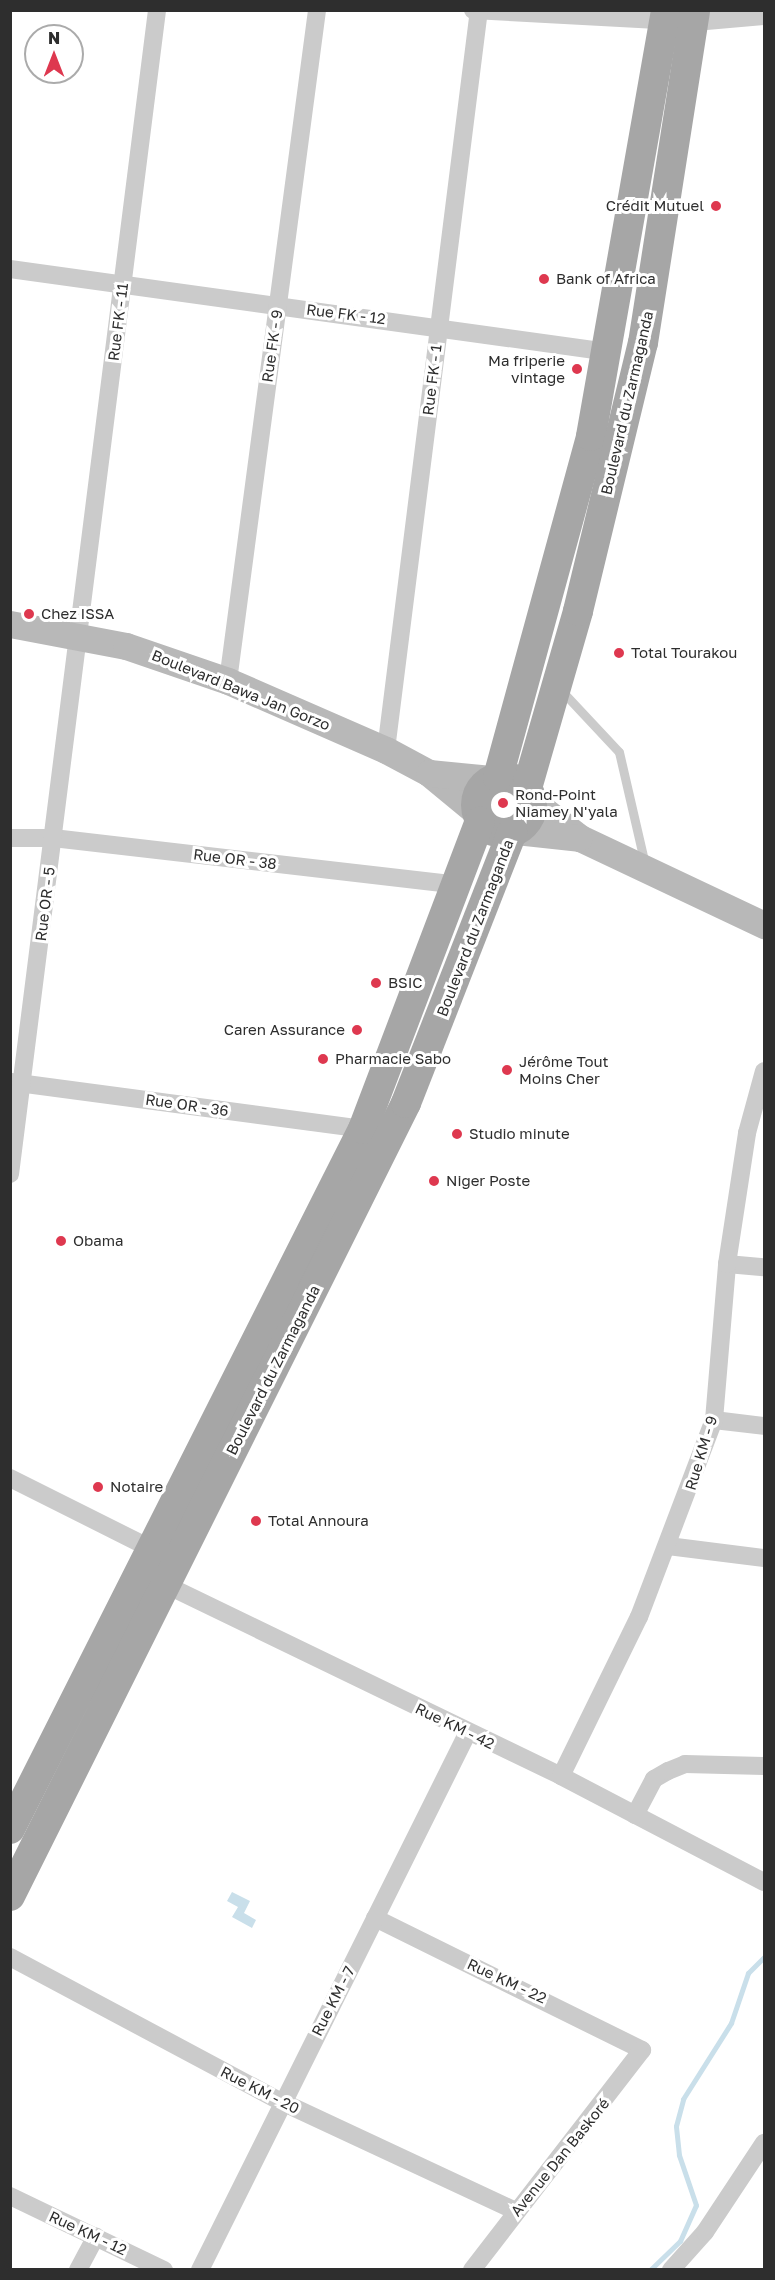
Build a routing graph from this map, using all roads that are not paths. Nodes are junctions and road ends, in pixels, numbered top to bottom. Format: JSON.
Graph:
{"nodes":[{"id":1,"x":157,"y":10,"type":"edge"},
{"id":2,"x":316,"y":10,"type":"edge"},
{"id":3,"x":473,"y":10,"type":"edge"},
{"id":4,"x":479,"y":11,"type":"edge"},
{"id":5,"x":680,"y":16,"type":"edge"},
{"id":6,"x":765,"y":16,"type":"edge"},
{"id":7,"x":10,"y":269,"type":"edge"},
{"id":8,"x":123,"y":282,"type":"junction"},
{"id":9,"x":278,"y":305,"type":"junction"},
{"id":10,"x":439,"y":326,"type":"junction"},
{"id":11,"x":609,"y":351,"type":"junction"},
{"id":12,"x":10,"y":624,"type":"edge"},
{"id":13,"x":79,"y":634,"type":"junction"},
{"id":14,"x":228,"y":681,"type":"junction"},
{"id":15,"x":556,"y":685,"type":"junction"},
{"id":16,"x":386,"y":750,"type":"junction"},
{"id":17,"x":429,"y":773,"type":"junction"},
{"id":18,"x":495,"y":778,"type":"junction"},
{"id":19,"x":530,"y":795,"type":"junction"},
{"id":20,"x":478,"y":817,"type":"junction"},
{"id":21,"x":514,"y":832,"type":"junction"},
{"id":22,"x":10,"y":838,"type":"edge"},
{"id":23,"x":53,"y":838,"type":"junction"},
{"id":24,"x":580,"y":838,"type":"junction"},
{"id":25,"x":646,"y":873,"type":"junction"},
{"id":26,"x":459,"y":885,"type":"junction"},
{"id":27,"x":765,"y":924,"type":"edge"},
{"id":28,"x":765,"y":1071,"type":"edge"},
{"id":29,"x":16,"y":1083,"type":"edge"},
{"id":30,"x":363,"y":1129,"type":"junction"},
{"id":31,"x":756,"y":1134,"type":"edge"},
{"id":32,"x":10,"y":1174,"type":"edge"},
{"id":33,"x":727,"y":1264,"type":"junction"},
{"id":34,"x":765,"y":1267,"type":"edge"},
{"id":35,"x":714,"y":1420,"type":"junction"},
{"id":36,"x":765,"y":1426,"type":"edge"},
{"id":37,"x":10,"y":1478,"type":"edge"},
{"id":38,"x":668,"y":1546,"type":"junction"},
{"id":39,"x":765,"y":1558,"type":"edge"},
{"id":40,"x":154,"y":1569,"type":"junction"},
{"id":41,"x":468,"y":1732,"type":"junction"},
{"id":42,"x":765,"y":1766,"type":"edge"},
{"id":43,"x":561,"y":1776,"type":"junction"},
{"id":44,"x":635,"y":1815,"type":"junction"},
{"id":45,"x":10,"y":1829,"type":"edge"},
{"id":46,"x":765,"y":1882,"type":"edge"},
{"id":47,"x":10,"y":1896,"type":"edge"},
{"id":48,"x":375,"y":1918,"type":"junction"},
{"id":49,"x":10,"y":1957,"type":"edge"},
{"id":50,"x":640,"y":2044,"type":"joint"},
{"id":51,"x":282,"y":2102,"type":"junction"},
{"id":52,"x":765,"y":2143,"type":"edge"},
{"id":53,"x":10,"y":2196,"type":"edge"},
{"id":54,"x":516,"y":2211,"type":"junction"},
{"id":55,"x":96,"y":2236,"type":"junction"},
{"id":56,"x":78,"y":2270,"type":"edge"},
{"id":57,"x":165,"y":2270,"type":"edge"},
{"id":58,"x":200,"y":2270,"type":"edge"},
{"id":59,"x":472,"y":2270,"type":"edge"},
{"id":60,"x":671,"y":2270,"type":"edge"}],
"edges":[{"from":1,"to":8,"type":"street","name":"Rue FK - 11"},
{"from":2,"to":9,"type":"street","name":"Rue FK - 9"},
{"from":3,"to":4,"type":"street"},
{"from":4,"to":5,"type":"street"},
{"from":4,"to":10,"type":"street","name":"Rue FK - 1"},
{"from":5,"to":6,"type":"street"},
{"from":5,"to":11,"type":"main road","name":"Boulevard du Zarmaganda"},
{"from":5,"to":15,"type":"main road","name":"Boulevard du Zarmaganda"},
{"from":7,"to":8,"type":"street","name":"Rue FK - 12"},
{"from":8,"to":9,"type":"street","name":"Rue FK - 12"},
{"from":8,"to":13,"type":"street","name":"Rue FK - 11"},
{"from":9,"to":10,"type":"street","name":"Rue FK - 12"},
{"from":9,"to":14,"type":"street","name":"Rue FK - 9"},
{"from":10,"to":11,"type":"street","name":"Rue FK - 12"},
{"from":10,"to":16,"type":"street","name":"Rue FK - 1"},
{"from":11,"to":18,"type":"main road","name":"Boulevard du Zarmaganda"},
{"from":12,"to":13,"type":"main road","name":"Boulevard Bawa Jan Gorzo"},
{"from":13,"to":14,"type":"main road","name":"Boulevard Bawa Jan Gorzo"},
{"from":13,"to":23,"type":"street","name":"Rue OR - 5"},
{"from":14,"to":16,"type":"main road","name":"Boulevard Bawa Jan Gorzo"},
{"from":15,"to":19,"type":"main road","name":"Boulevard du Zarmaganda"},
{"from":15,"to":25,"type":"lane"},
{"from":16,"to":17,"type":"main road","name":"Boulevard Bawa Jan Gorzo"},
{"from":17,"to":18,"type":"main road","name":"Boulevard Bawa Jan Gorzo"},
{"from":17,"to":20,"type":"main road","name":"Boulevard Bawa Jan Gorzo"},
{"from":18,"to":19,"type":"main road"},
{"from":18,"to":20,"type":"main road"},
{"from":19,"to":21,"type":"main road"},
{"from":19,"to":24,"type":"main road"},
{"from":20,"to":21,"type":"main road"},
{"from":20,"to":26,"type":"main road","name":"Boulevard du Zarmaganda"},
{"from":21,"to":24,"type":"main road"},
{"from":21,"to":40,"type":"main road","name":"Boulevard du Zarmaganda"},
{"from":22,"to":23,"type":"street","name":"Rue OR - 38"},
{"from":23,"to":26,"type":"street","name":"Rue OR - 38"},
{"from":23,"to":29,"type":"street","name":"Rue OR - 5"},
{"from":24,"to":25,"type":"main road"},
{"from":25,"to":27,"type":"main road"},
{"from":26,"to":30,"type":"main road","name":"Boulevard du Zarmaganda"},
{"from":28,"to":31,"type":"street","name":"Rue KM - 9"},
{"from":29,"to":30,"type":"street","name":"Rue OR - 36"},
{"from":29,"to":32,"type":"street","name":"Rue OR - 5"},
{"from":30,"to":40,"type":"main road","name":"Boulevard du Zarmaganda"},
{"from":31,"to":33,"type":"street","name":"Rue KM - 9"},
{"from":33,"to":34,"type":"street"},
{"from":33,"to":35,"type":"street","name":"Rue KM - 9"},
{"from":35,"to":36,"type":"street"},
{"from":35,"to":38,"type":"street","name":"Rue KM - 9"},
{"from":37,"to":40,"type":"street","name":"Rue KM - 42"},
{"from":38,"to":39,"type":"street"},
{"from":38,"to":43,"type":"street","name":"Rue KM - 9"},
{"from":40,"to":41,"type":"street","name":"Rue KM - 42"},
{"from":40,"to":45,"type":"main road","name":"Boulevard du Zarmaganda"},
{"from":40,"to":47,"type":"main road","name":"Boulevard du Zarmaganda"},
{"from":41,"to":43,"type":"street","name":"Rue KM - 42"},
{"from":41,"to":48,"type":"street","name":"Rue KM - 7"},
{"from":42,"to":44,"type":"street"},
{"from":43,"to":44,"type":"street","name":"Rue KM - 42"},
{"from":44,"to":46,"type":"street","name":"Rue KM - 42"},
{"from":48,"to":50,"type":"street","name":"Rue KM - 22"},
{"from":48,"to":51,"type":"street","name":"Rue KM - 7"},
{"from":49,"to":51,"type":"street","name":"Rue KM - 20"},
{"from":50,"to":54,"type":"street","name":"Avenue Dan Baskoré"},
{"from":51,"to":54,"type":"street","name":"Rue KM - 20"},
{"from":51,"to":58,"type":"street","name":"Rue KM - 7"},
{"from":52,"to":60,"type":"street"},
{"from":53,"to":55,"type":"street","name":"Rue KM - 12"},
{"from":54,"to":59,"type":"street","name":"Avenue Dan Baskoré"},
{"from":55,"to":56,"type":"street"},
{"from":55,"to":57,"type":"street","name":"Rue KM - 12"}]}
